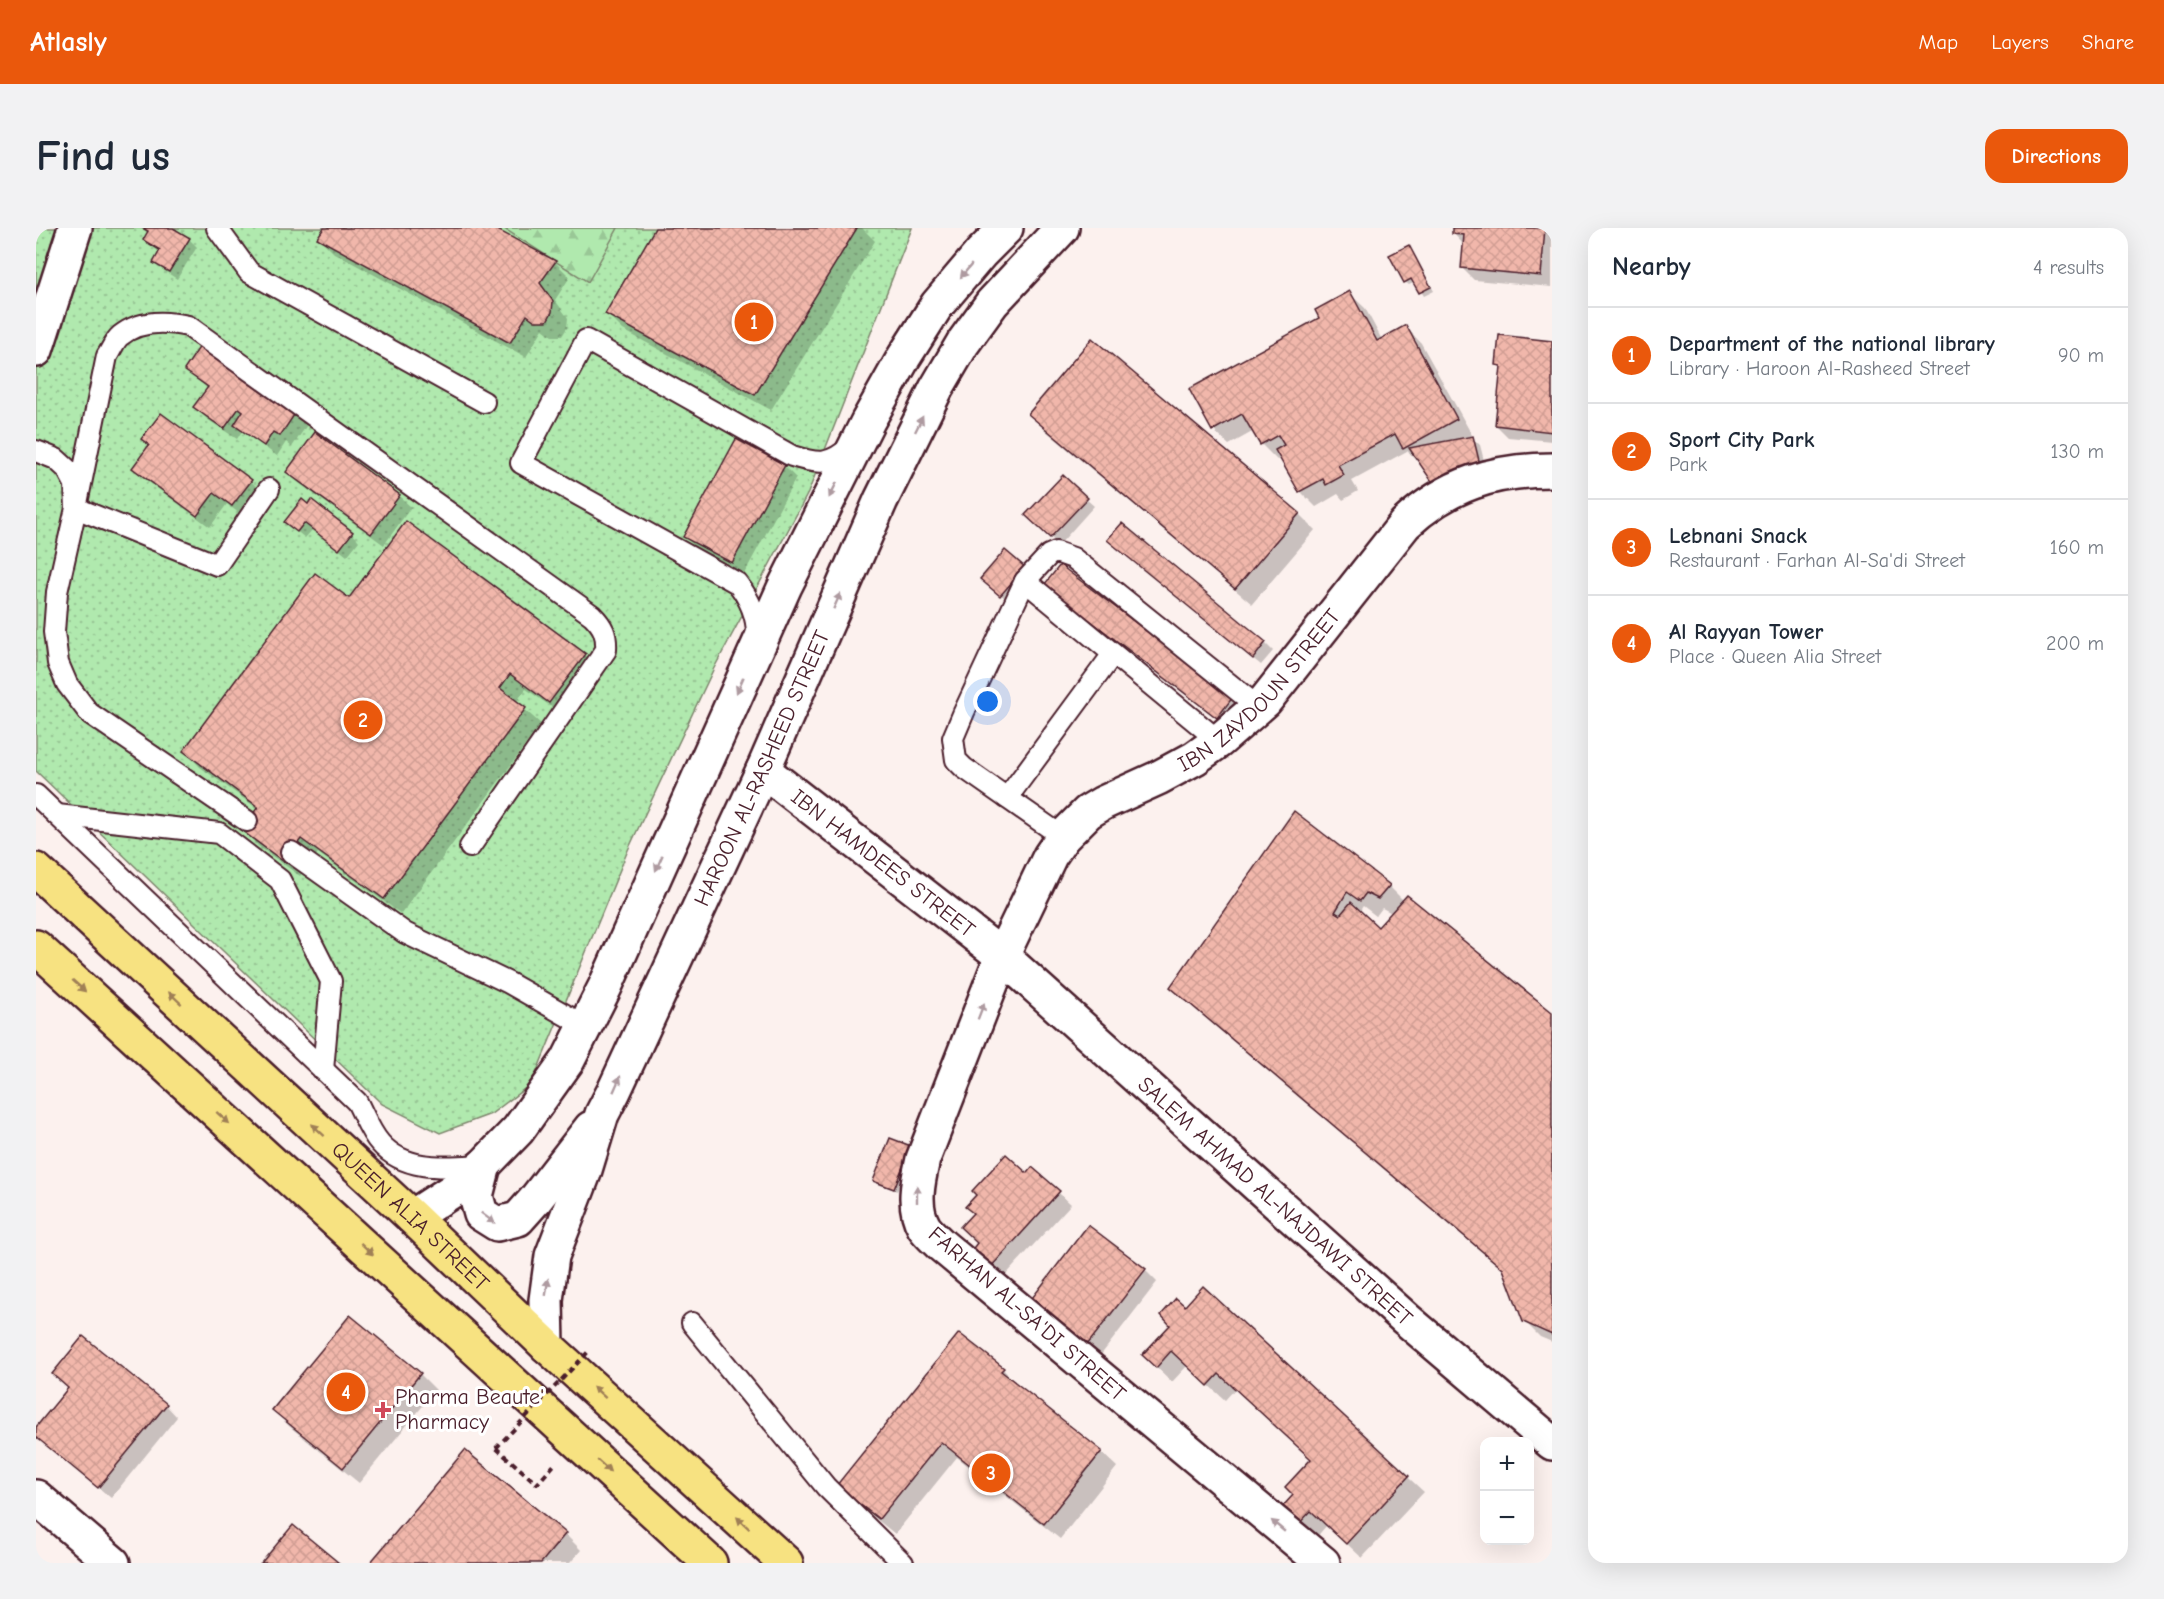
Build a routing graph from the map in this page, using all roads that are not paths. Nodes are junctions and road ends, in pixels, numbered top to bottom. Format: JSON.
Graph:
{"nodes":[{"id":1,"x":75,"y":228,"type":"edge"},
{"id":2,"x":217,"y":228,"type":"edge"},
{"id":3,"x":1006,"y":228,"type":"edge"},
{"id":4,"x":1062,"y":228,"type":"edge"},
{"id":5,"x":36,"y":350,"type":"edge"},
{"id":6,"x":484,"y":402,"type":"dead end"},
{"id":7,"x":859,"y":439,"type":"junction"},
{"id":8,"x":36,"y":452,"type":"edge"},
{"id":9,"x":1552,"y":470,"type":"edge"},
{"id":10,"x":269,"y":489,"type":"dead end"},
{"id":11,"x":76,"y":508,"type":"junction"},
{"id":12,"x":1025,"y":581,"type":"junction"},
{"id":13,"x":757,"y":647,"type":"junction"},
{"id":14,"x":1113,"y":654,"type":"junction"},
{"id":15,"x":1258,"y":707,"type":"junction"},
{"id":16,"x":1220,"y":741,"type":"junction"},
{"id":17,"x":763,"y":770,"type":"junction"},
{"id":18,"x":36,"y":795,"type":"edge"},
{"id":19,"x":1007,"y":798,"type":"junction"},
{"id":20,"x":57,"y":815,"type":"junction"},
{"id":21,"x":248,"y":821,"type":"dead end"},
{"id":22,"x":1063,"y":837,"type":"junction"},
{"id":23,"x":470,"y":847,"type":"dead end"},
{"id":24,"x":291,"y":852,"type":"dead end"},
{"id":25,"x":36,"y":870,"type":"edge"},
{"id":26,"x":36,"y":947,"type":"edge"},
{"id":27,"x":1002,"y":956,"type":"junction"},
{"id":28,"x":585,"y":1026,"type":"junction"},
{"id":29,"x":323,"y":1070,"type":"junction"},
{"id":30,"x":602,"y":1114,"type":"junction"},
{"id":31,"x":484,"y":1165,"type":"junction"},
{"id":32,"x":412,"y":1217,"type":"junction"},
{"id":33,"x":692,"y":1323,"type":"dead end"},
{"id":34,"x":547,"y":1346,"type":"junction"},
{"id":35,"x":1552,"y":1443,"type":"edge"},
{"id":36,"x":36,"y":1497,"type":"edge"},
{"id":37,"x":112,"y":1563,"type":"edge"},
{"id":38,"x":710,"y":1563,"type":"edge"},
{"id":39,"x":786,"y":1563,"type":"edge"},
{"id":40,"x":903,"y":1563,"type":"edge"},
{"id":41,"x":1323,"y":1563,"type":"edge"}],
"edges":[{"from":1,"to":5,"type":"street"},
{"from":2,"to":6,"type":"lane"},
{"from":3,"to":7,"type":"street","one_way":true},
{"from":17,"to":4,"type":"street","name":"HAROON AL-RASHEED STREET","one_way":true},
{"from":7,"to":13,"type":"street","one_way":true},
{"from":7,"to":13,"type":"lane"},
{"from":8,"to":11,"type":"lane"},
{"from":9,"to":15,"type":"street","name":"IBN ZAYDOUN STREET"},
{"from":10,"to":11,"type":"lane"},
{"from":11,"to":21,"type":"lane"},
{"from":11,"to":23,"type":"lane"},
{"from":12,"to":14,"type":"lane"},
{"from":12,"to":15,"type":"lane"},
{"from":12,"to":19,"type":"lane"},
{"from":13,"to":28,"type":"street","one_way":true},
{"from":14,"to":16,"type":"lane"},
{"from":14,"to":19,"type":"lane"},
{"from":15,"to":16,"type":"street","name":"IBN ZAYDOUN STREET"},
{"from":16,"to":22,"type":"street","name":"IBN ZAYDOUN STREET"},
{"from":17,"to":27,"type":"street","name":"IBN HAMDEES STREET"},
{"from":30,"to":17,"type":"street","name":"HAROON AL-RASHEED STREET","one_way":true},
{"from":18,"to":20,"type":"lane"},
{"from":19,"to":22,"type":"lane"},
{"from":20,"to":29,"type":"lane"},
{"from":20,"to":29,"type":"lane"},
{"from":22,"to":27,"type":"street","name":"IBN ZAYDOUN STREET"},
{"from":24,"to":28,"type":"lane"},
{"from":32,"to":25,"type":"main road","name":"QUEEN ALIA STREET","one_way":true},
{"from":26,"to":38,"type":"main road","one_way":true},
{"from":27,"to":35,"type":"street","name":"SALEM AHMAD AL-NAJDAWI STREET"},
{"from":41,"to":27,"type":"street","name":"FARHAN AL-SA'DI STREET","one_way":true},
{"from":28,"to":31,"type":"street"},
{"from":29,"to":31,"type":"lane"},
{"from":31,"to":30,"type":"street","one_way":true},
{"from":34,"to":30,"type":"street","name":"HAROON AL-RASHEED STREET","one_way":true},
{"from":31,"to":32,"type":"street"},
{"from":32,"to":34,"type":"main road","name":"QUEEN ALIA STREET"},
{"from":33,"to":40,"type":"lane"},
{"from":39,"to":34,"type":"main road","name":"QUEEN ALIA STREET","one_way":true},
{"from":36,"to":37,"type":"street"}]}
